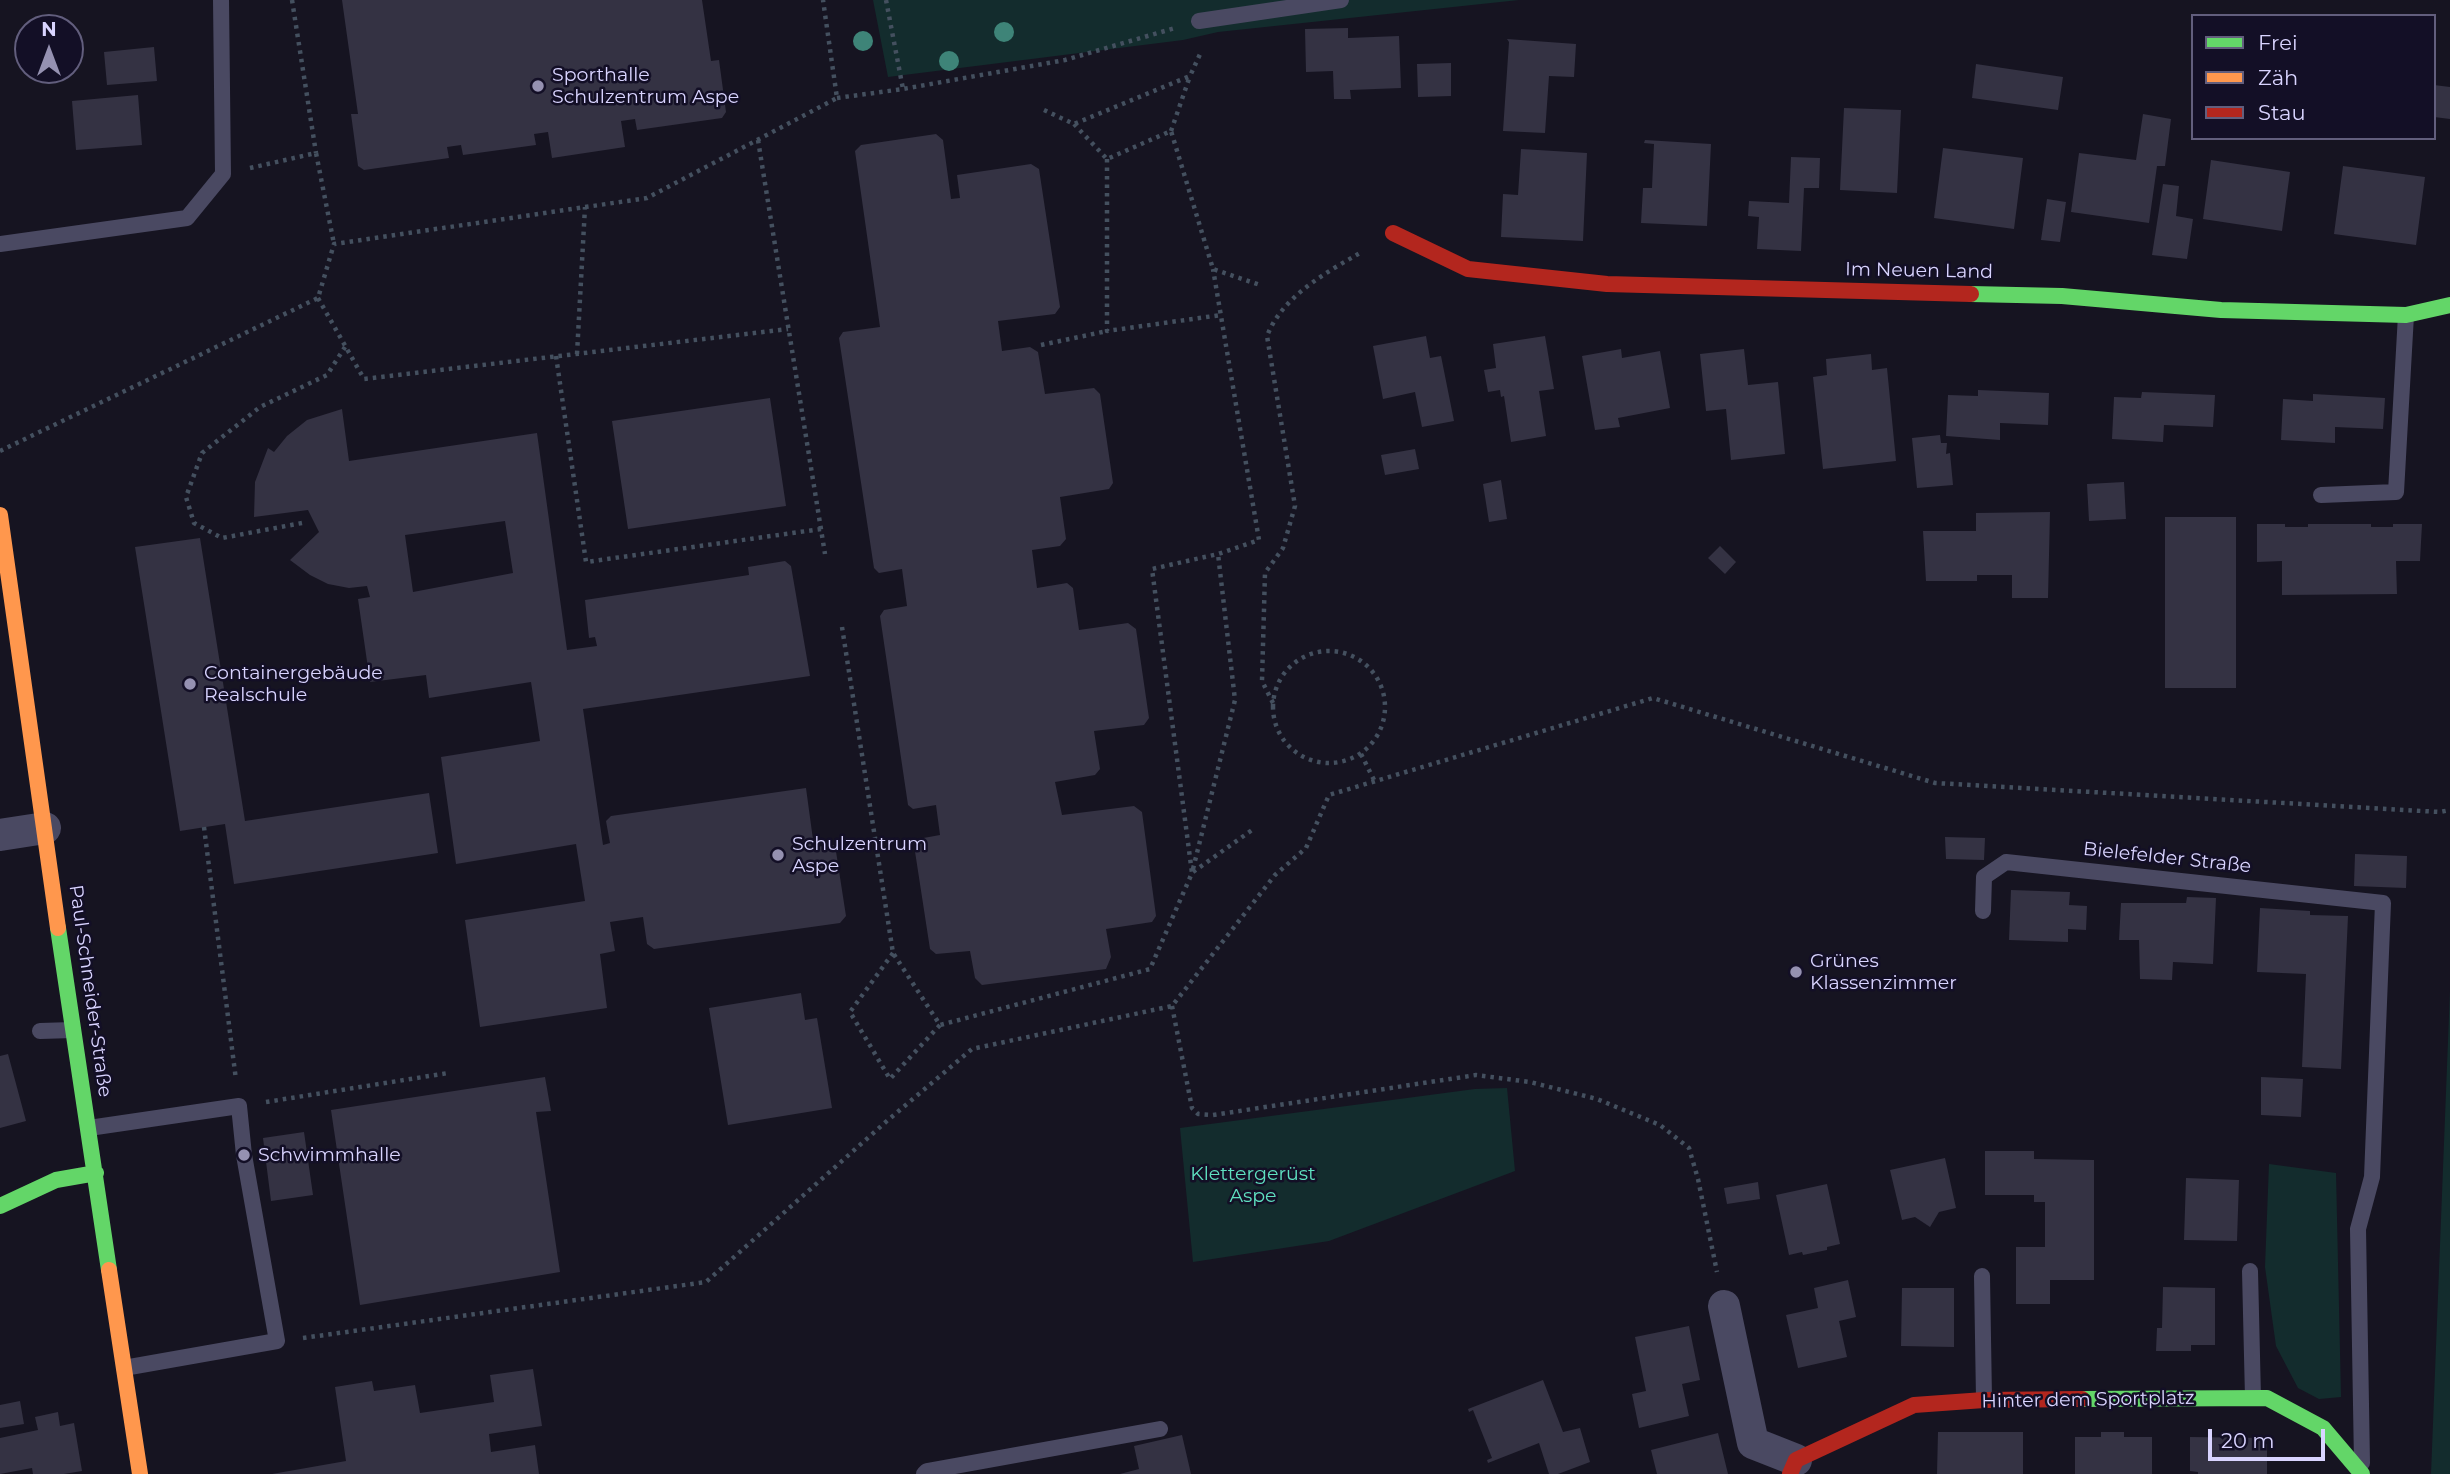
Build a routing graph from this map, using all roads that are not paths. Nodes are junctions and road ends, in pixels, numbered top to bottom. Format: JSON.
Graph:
{"nodes":[{"id":1,"x":221,"y":0,"type":"edge"},
{"id":2,"x":1341,"y":0,"type":"edge"},
{"id":3,"x":1199,"y":22,"type":"road end"},
{"id":4,"x":1393,"y":233,"type":"road end"},
{"id":5,"x":0,"y":244,"type":"edge"},
{"id":6,"x":2450,"y":305,"type":"edge"},
{"id":7,"x":2406,"y":315,"type":"junction"},
{"id":8,"x":2321,"y":495,"type":"dead end"},
{"id":9,"x":0,"y":515,"type":"edge"},
{"id":10,"x":45,"y":828,"type":"junction"},
{"id":11,"x":0,"y":835,"type":"edge"},
{"id":12,"x":1983,"y":911,"type":"dead end"},
{"id":13,"x":73,"y":1030,"type":"junction"},
{"id":14,"x":40,"y":1031,"type":"dead end"},
{"id":15,"x":89,"y":1128,"type":"junction"},
{"id":16,"x":96,"y":1173,"type":"junction"},
{"id":17,"x":0,"y":1206,"type":"edge"},
{"id":18,"x":2250,"y":1271,"type":"dead end"},
{"id":19,"x":1982,"y":1276,"type":"dead end"},
{"id":20,"x":1724,"y":1306,"type":"road end"},
{"id":21,"x":124,"y":1368,"type":"junction"},
{"id":22,"x":2253,"y":1398,"type":"junction"},
{"id":23,"x":1984,"y":1400,"type":"junction"},
{"id":24,"x":1160,"y":1429,"type":"dead end"},
{"id":25,"x":1793,"y":1467,"type":"edge"},
{"id":26,"x":2362,"y":1473,"type":"edge"},
{"id":27,"x":140,"y":1474,"type":"edge"},
{"id":28,"x":924,"y":1474,"type":"edge"}],
"edges":[{"from":1,"to":5,"type":"lane"},
{"from":2,"to":3,"type":"lane"},
{"from":4,"to":7,"type":"street","name":"Im Neuen Land"},
{"from":6,"to":7,"type":"street","name":"Im Neuen Land"},
{"from":7,"to":8,"type":"lane"},
{"from":9,"to":10,"type":"street","name":"Paul-Schneider-Straße"},
{"from":10,"to":11,"type":"street"},
{"from":10,"to":13,"type":"street","name":"Paul-Schneider-Straße"},
{"from":12,"to":26,"type":"lane","name":"Bielefelder Straße"},
{"from":13,"to":14,"type":"lane"},
{"from":13,"to":15,"type":"street","name":"Paul-Schneider-Straße"},
{"from":15,"to":16,"type":"street","name":"Paul-Schneider-Straße"},
{"from":15,"to":21,"type":"lane"},
{"from":16,"to":17,"type":"street"},
{"from":16,"to":21,"type":"street","name":"Paul-Schneider-Straße"},
{"from":18,"to":22,"type":"lane"},
{"from":19,"to":23,"type":"lane"},
{"from":20,"to":25,"type":"street","name":"Hinter dem Sportplatz"},
{"from":21,"to":27,"type":"street","name":"Paul-Schneider-Straße"},
{"from":22,"to":23,"type":"street","name":"Hinter dem Sportplatz"},
{"from":22,"to":26,"type":"street","name":"Hinter dem Sportplatz"},
{"from":23,"to":25,"type":"street","name":"Hinter dem Sportplatz"},
{"from":24,"to":28,"type":"lane"}]}
